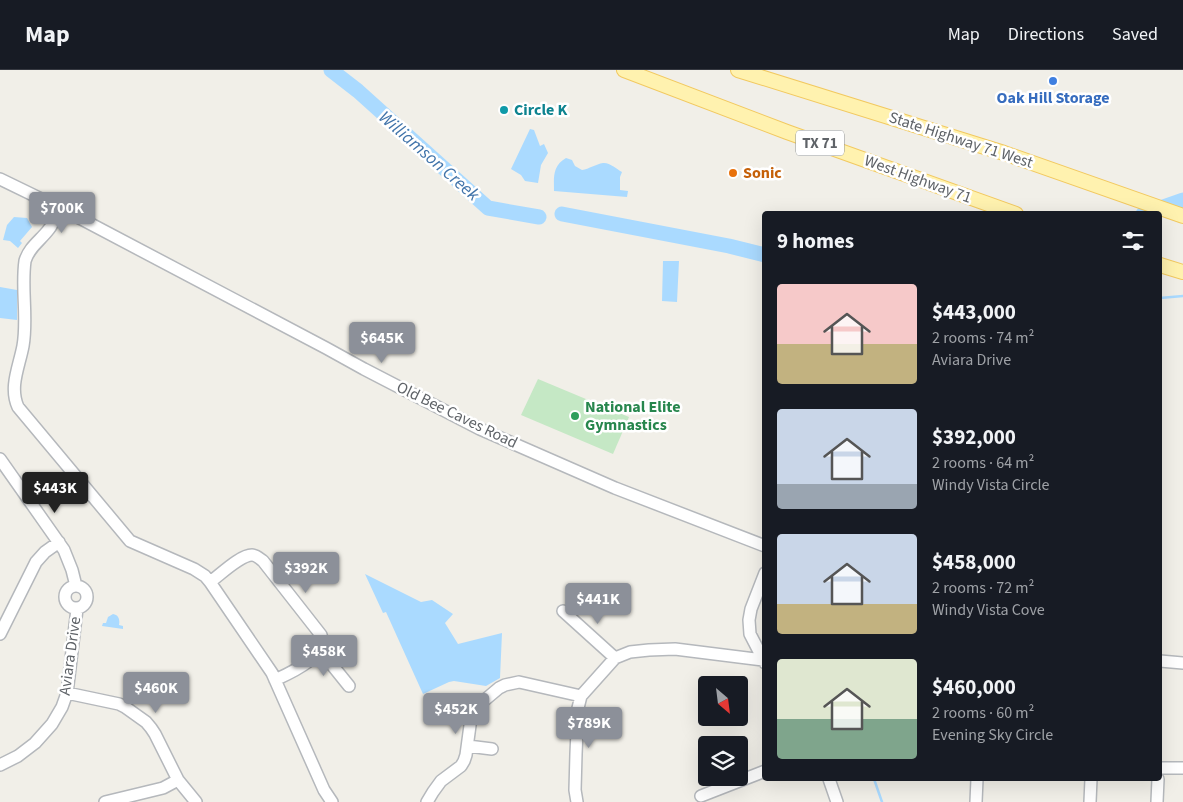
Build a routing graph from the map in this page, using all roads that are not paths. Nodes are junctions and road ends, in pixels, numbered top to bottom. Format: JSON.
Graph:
{"nodes":[{"id":1,"x":624,"y":70,"type":"edge"},
{"id":2,"x":738,"y":70,"type":"edge"},
{"id":3,"x":0,"y":179,"type":"edge"},
{"id":4,"x":1008,"y":211,"type":"edge"},
{"id":5,"x":58,"y":213,"type":"junction"},
{"id":6,"x":1183,"y":216,"type":"edge"},
{"id":7,"x":1162,"y":266,"type":"edge"},
{"id":8,"x":1183,"y":272,"type":"edge"},
{"id":9,"x":1,"y":463,"type":"edge"},
{"id":10,"x":59,"y":542,"type":"junction"},
{"id":11,"x":762,"y":545,"type":"edge"},
{"id":12,"x":762,"y":581,"type":"edge"},
{"id":13,"x":210,"y":582,"type":"junction"},
{"id":14,"x":563,"y":611,"type":"dead end"},
{"id":15,"x":0,"y":634,"type":"edge"},
{"id":16,"x":320,"y":650,"type":"junction"},
{"id":17,"x":615,"y":658,"type":"junction"},
{"id":18,"x":762,"y":658,"type":"edge"},
{"id":19,"x":1162,"y":661,"type":"edge"},
{"id":20,"x":762,"y":662,"type":"edge"},
{"id":21,"x":1183,"y":663,"type":"edge"},
{"id":22,"x":274,"y":680,"type":"junction"},
{"id":23,"x":349,"y":686,"type":"dead end"},
{"id":24,"x":67,"y":693,"type":"junction"},
{"id":25,"x":581,"y":696,"type":"junction"},
{"id":26,"x":468,"y":746,"type":"junction"},
{"id":27,"x":492,"y":749,"type":"dead end"},
{"id":28,"x":0,"y":765,"type":"edge"},
{"id":29,"x":1162,"y":768,"type":"edge"},
{"id":30,"x":1183,"y":768,"type":"edge"},
{"id":31,"x":762,"y":772,"type":"edge"},
{"id":32,"x":178,"y":780,"type":"junction"},
{"id":33,"x":830,"y":781,"type":"edge"},
{"id":34,"x":977,"y":781,"type":"edge"},
{"id":35,"x":1091,"y":781,"type":"edge"},
{"id":36,"x":1158,"y":781,"type":"edge"},
{"id":37,"x":702,"y":796,"type":"dead end"},
{"id":38,"x":105,"y":802,"type":"edge"},
{"id":39,"x":196,"y":802,"type":"edge"},
{"id":40,"x":332,"y":802,"type":"edge"},
{"id":41,"x":427,"y":802,"type":"edge"},
{"id":42,"x":577,"y":802,"type":"edge"},
{"id":43,"x":837,"y":802,"type":"edge"},
{"id":44,"x":976,"y":802,"type":"edge"},
{"id":45,"x":1090,"y":802,"type":"edge"},
{"id":46,"x":1157,"y":802,"type":"edge"}],
"edges":[{"from":1,"to":4,"type":"main road","name":"West Highway 71","number":"TX 71"},
{"from":2,"to":6,"type":"main road","name":"State Highway 71 West"},
{"from":3,"to":5,"type":"street","name":"Old Bee Caves Road"},
{"from":5,"to":11,"type":"street","name":"Old Bee Caves Road"},
{"from":5,"to":13,"type":"street"},
{"from":7,"to":8,"type":"main road"},
{"from":9,"to":10,"type":"street","name":"Aviara Drive"},
{"from":10,"to":15,"type":"street"},
{"from":10,"to":24,"type":"street","name":"Aviara Drive"},
{"from":12,"to":18,"type":"street"},
{"from":13,"to":16,"type":"street"},
{"from":13,"to":22,"type":"street"},
{"from":14,"to":17,"type":"street"},
{"from":16,"to":22,"type":"street"},
{"from":16,"to":23,"type":"street"},
{"from":17,"to":20,"type":"street"},
{"from":17,"to":25,"type":"street"},
{"from":19,"to":21,"type":"street"},
{"from":22,"to":40,"type":"street"},
{"from":24,"to":28,"type":"street","name":"Aviara Drive"},
{"from":24,"to":32,"type":"street"},
{"from":25,"to":26,"type":"street"},
{"from":25,"to":42,"type":"street"},
{"from":26,"to":27,"type":"street"},
{"from":26,"to":41,"type":"street"},
{"from":29,"to":30,"type":"street"},
{"from":31,"to":37,"type":"street"},
{"from":32,"to":38,"type":"street"},
{"from":32,"to":39,"type":"street"},
{"from":33,"to":43,"type":"street"},
{"from":34,"to":44,"type":"street"},
{"from":35,"to":45,"type":"street"},
{"from":36,"to":46,"type":"street"}]}
